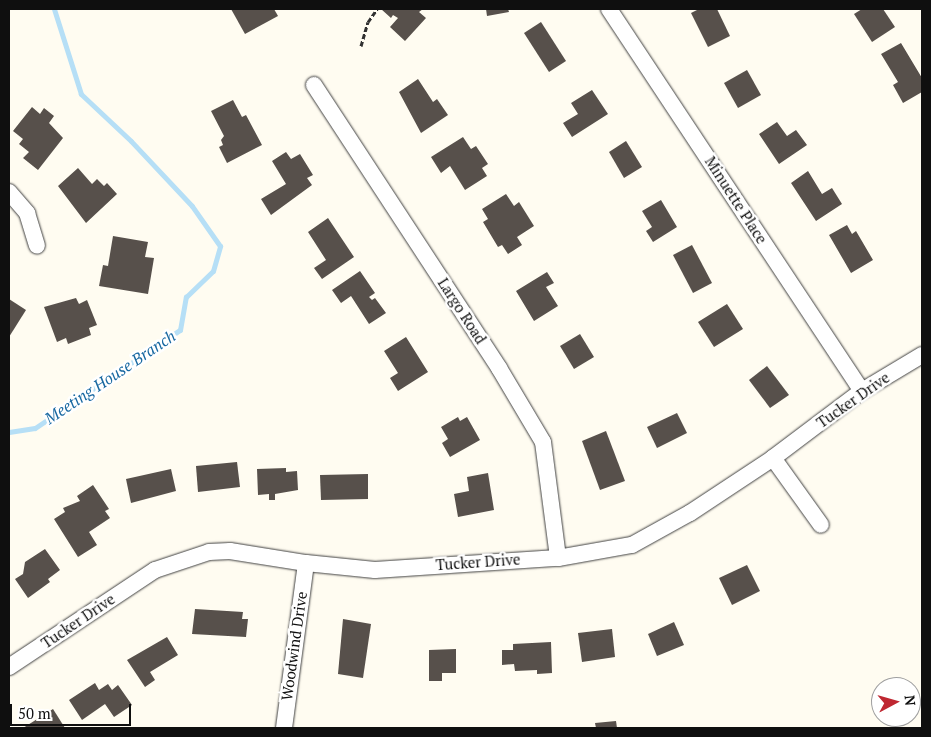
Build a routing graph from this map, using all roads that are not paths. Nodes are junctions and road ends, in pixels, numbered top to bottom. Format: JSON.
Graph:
{"nodes":[{"id":1,"x":610,"y":9,"type":"edge"},
{"id":2,"x":314,"y":85,"type":"dead end"},
{"id":3,"x":9,"y":192,"type":"edge"},
{"id":4,"x":37,"y":246,"type":"dead end"},
{"id":5,"x":922,"y":355,"type":"edge"},
{"id":6,"x":862,"y":391,"type":"junction"},
{"id":7,"x":773,"y":458,"type":"junction"},
{"id":8,"x":821,"y":525,"type":"dead end"},
{"id":9,"x":558,"y":558,"type":"junction"},
{"id":10,"x":306,"y":563,"type":"junction"},
{"id":11,"x":9,"y":667,"type":"edge"},
{"id":12,"x":284,"y":728,"type":"edge"}],
"edges":[{"from":1,"to":6,"type":"street","name":"Minuette Place"},
{"from":2,"to":9,"type":"street","name":"Largo Road"},
{"from":3,"to":4,"type":"street"},
{"from":5,"to":6,"type":"street","name":"Tucker Drive"},
{"from":6,"to":7,"type":"street","name":"Tucker Drive"},
{"from":7,"to":8,"type":"street"},
{"from":7,"to":9,"type":"street","name":"Tucker Drive"},
{"from":9,"to":10,"type":"street","name":"Tucker Drive"},
{"from":10,"to":11,"type":"street","name":"Tucker Drive"},
{"from":10,"to":12,"type":"street","name":"Woodwind Drive"}]}
